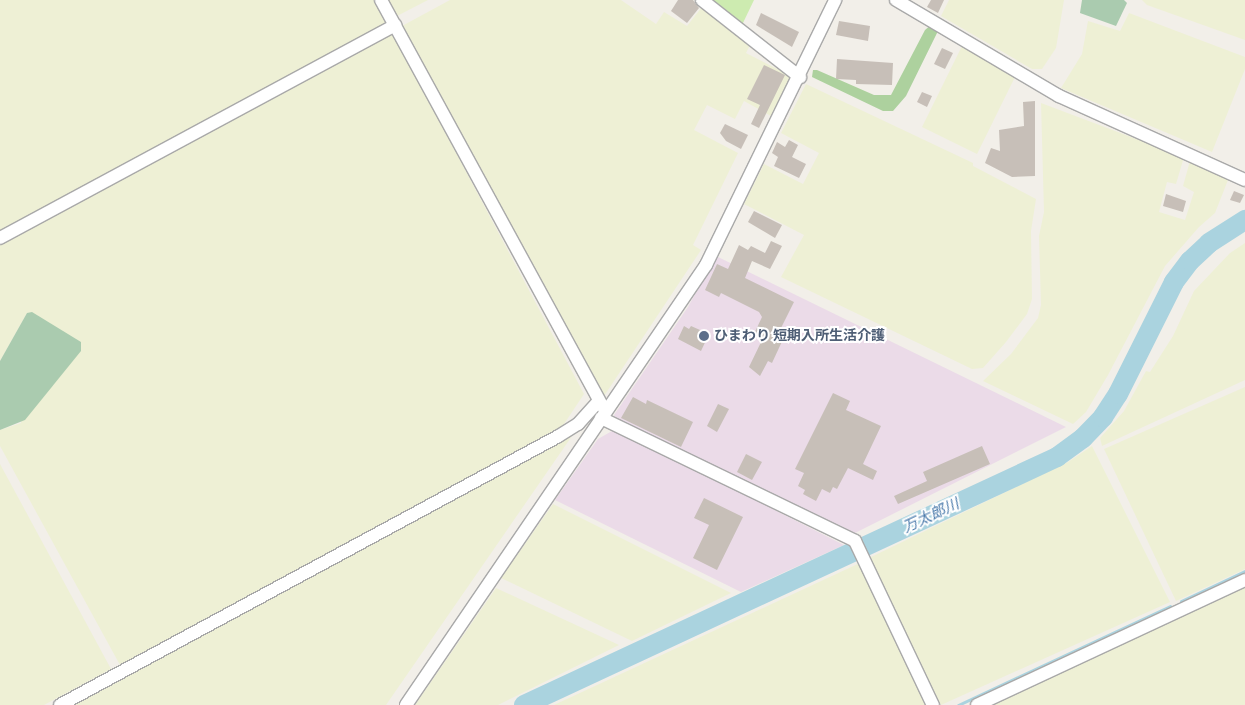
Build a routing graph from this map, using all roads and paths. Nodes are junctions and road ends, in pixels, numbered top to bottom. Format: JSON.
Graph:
{"nodes":[{"id":1,"x":381,"y":0,"type":"edge"},
{"id":2,"x":702,"y":0,"type":"edge"},
{"id":3,"x":835,"y":0,"type":"edge"},
{"id":4,"x":903,"y":2,"type":"edge"},
{"id":5,"x":395,"y":25,"type":"junction"},
{"id":6,"x":800,"y":77,"type":"junction"},
{"id":7,"x":1245,"y":180,"type":"edge"},
{"id":8,"x":0,"y":238,"type":"edge"},
{"id":9,"x":602,"y":411,"type":"junction"},
{"id":10,"x":1245,"y":580,"type":"edge"},
{"id":11,"x":60,"y":705,"type":"edge"},
{"id":12,"x":406,"y":705,"type":"edge"},
{"id":13,"x":933,"y":705,"type":"edge"},
{"id":14,"x":977,"y":705,"type":"edge"}],
"edges":[{"from":1,"to":5,"type":"street"},
{"from":2,"to":6,"type":"street"},
{"from":3,"to":6,"type":"street"},
{"from":4,"to":7,"type":"street"},
{"from":5,"to":8,"type":"street"},
{"from":5,"to":9,"type":"street"},
{"from":6,"to":9,"type":"street"},
{"from":9,"to":11,"type":"street"},
{"from":9,"to":12,"type":"street"},
{"from":9,"to":13,"type":"street"},
{"from":10,"to":14,"type":"street"}]}
